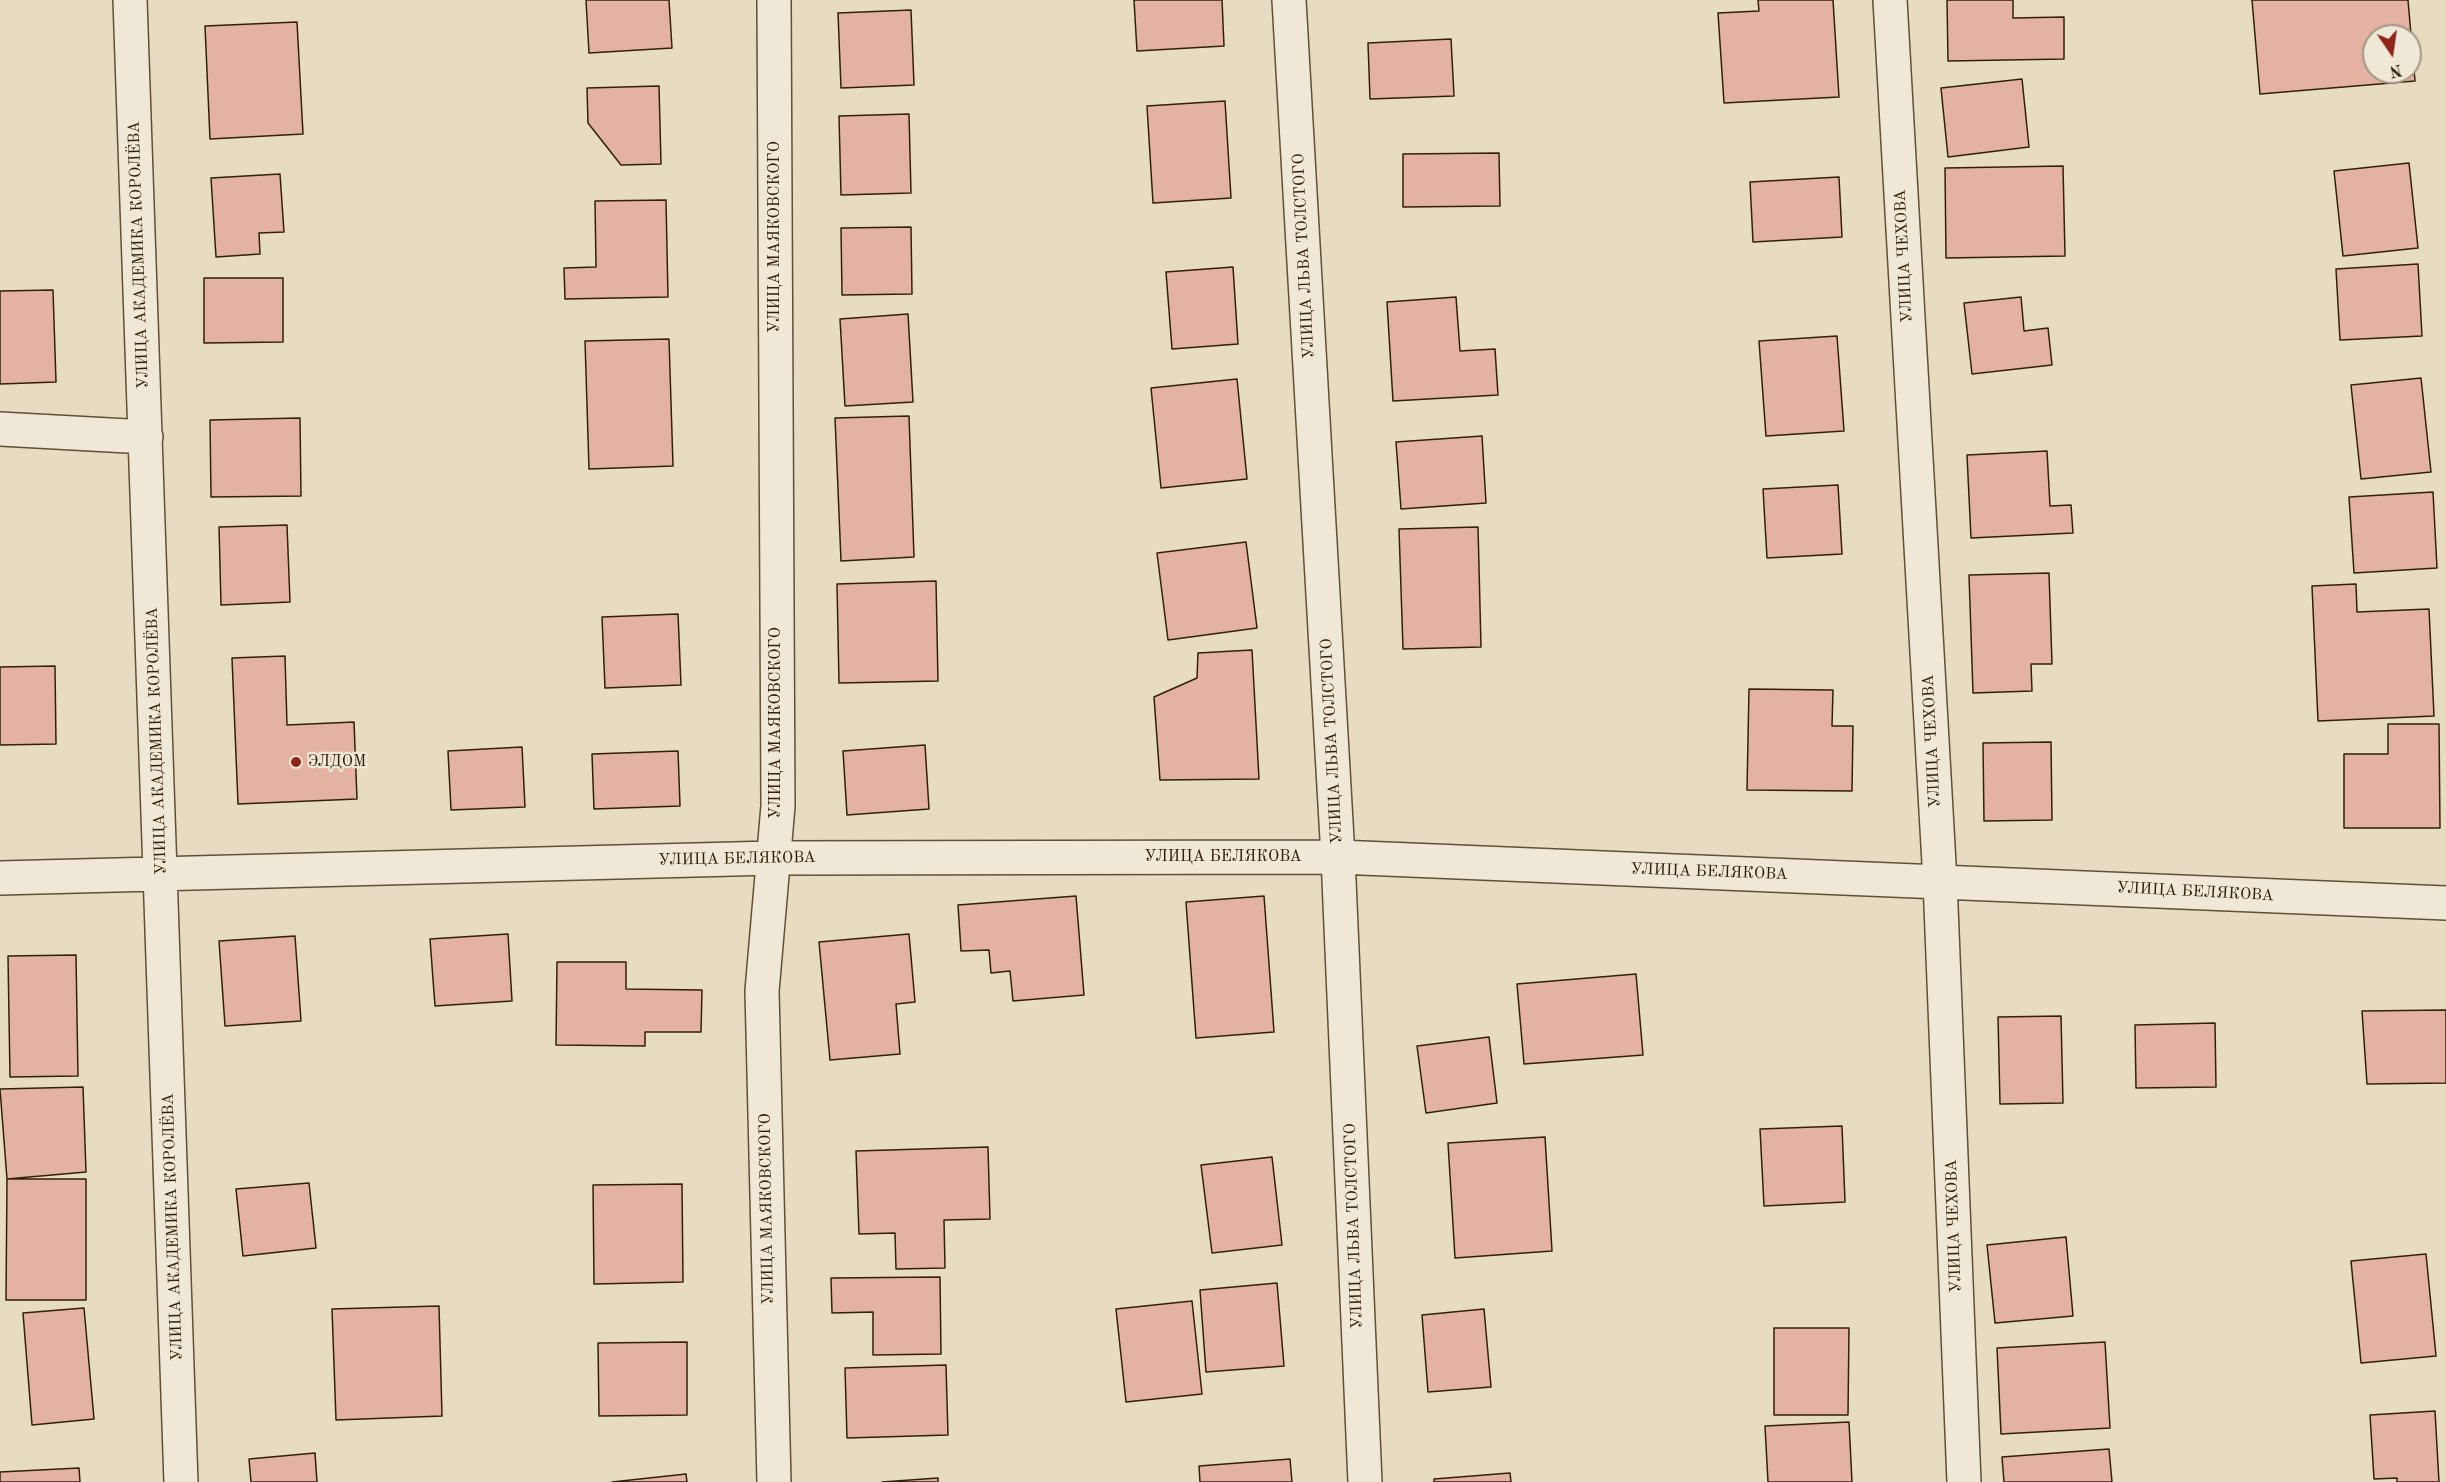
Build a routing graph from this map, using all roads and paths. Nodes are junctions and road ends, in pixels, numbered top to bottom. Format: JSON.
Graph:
{"nodes":[{"id":1,"x":130,"y":0,"type":"edge"},
{"id":2,"x":774,"y":0,"type":"edge"},
{"id":3,"x":1289,"y":0,"type":"edge"},
{"id":4,"x":1890,"y":0,"type":"edge"},
{"id":5,"x":0,"y":429,"type":"edge"},
{"id":6,"x":146,"y":437,"type":"junction"},
{"id":7,"x":1338,"y":857,"type":"junction"},
{"id":8,"x":772,"y":858,"type":"junction"},
{"id":9,"x":162,"y":875,"type":"junction"},
{"id":10,"x":0,"y":878,"type":"edge"},
{"id":11,"x":1940,"y":881,"type":"junction"},
{"id":12,"x":2446,"y":903,"type":"edge"},
{"id":13,"x":181,"y":1482,"type":"edge"},
{"id":14,"x":774,"y":1482,"type":"edge"},
{"id":15,"x":1365,"y":1482,"type":"edge"},
{"id":16,"x":1964,"y":1482,"type":"edge"}],
"edges":[{"from":1,"to":6,"type":"street","name":"УЛИЦА АКАДЕМИКА КОРОЛЁВА"},
{"from":2,"to":8,"type":"street","name":"УЛИЦА МАЯКОВСКОГО"},
{"from":3,"to":7,"type":"street","name":"УЛИЦА ЛЬВА ТОЛСТОГО"},
{"from":4,"to":11,"type":"street","name":"УЛИЦА ЧЕХОВА"},
{"from":5,"to":6,"type":"street"},
{"from":6,"to":9,"type":"street","name":"УЛИЦА АКАДЕМИКА КОРОЛЁВА"},
{"from":7,"to":8,"type":"street","name":"УЛИЦА БЕЛЯКОВА"},
{"from":7,"to":11,"type":"street","name":"УЛИЦА БЕЛЯКОВА"},
{"from":7,"to":15,"type":"street","name":"УЛИЦА ЛЬВА ТОЛСТОГО"},
{"from":8,"to":9,"type":"street","name":"УЛИЦА БЕЛЯКОВА"},
{"from":8,"to":14,"type":"street","name":"УЛИЦА МАЯКОВСКОГО"},
{"from":9,"to":10,"type":"street","name":"УЛИЦА БЕЛЯКОВА"},
{"from":9,"to":13,"type":"street","name":"УЛИЦА АКАДЕМИКА КОРОЛЁВА"},
{"from":11,"to":12,"type":"street","name":"УЛИЦА БЕЛЯКОВА"},
{"from":11,"to":16,"type":"street","name":"УЛИЦА ЧЕХОВА"}]}
